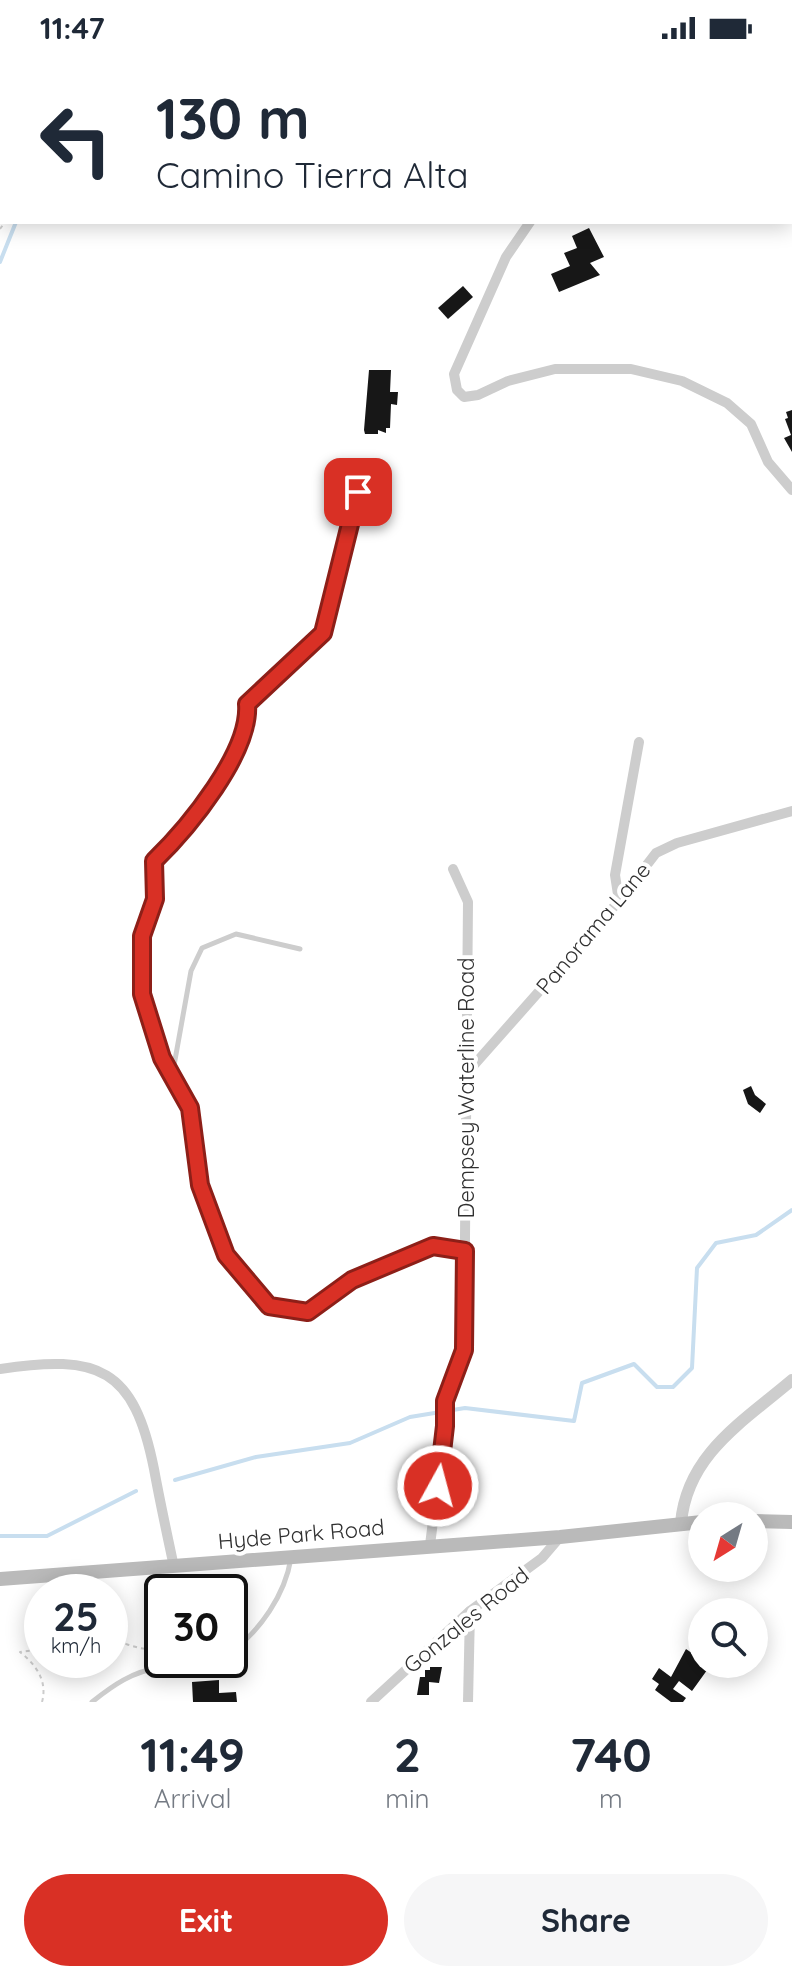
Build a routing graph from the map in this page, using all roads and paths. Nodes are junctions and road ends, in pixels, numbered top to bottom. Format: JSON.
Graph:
{"nodes":[{"id":1,"x":529,"y":224,"type":"edge"},
{"id":2,"x":365,"y":464,"type":"dead end"},
{"id":3,"x":792,"y":490,"type":"edge"},
{"id":4,"x":639,"y":742,"type":"dead end"},
{"id":5,"x":792,"y":811,"type":"edge"},
{"id":6,"x":453,"y":869,"type":"dead end"},
{"id":7,"x":619,"y":901,"type":"junction"},
{"id":8,"x":300,"y":949,"type":"dead end"},
{"id":9,"x":466,"y":1074,"type":"junction"},
{"id":10,"x":172,"y":1076,"type":"junction"},
{"id":11,"x":465,"y":1251,"type":"junction"},
{"id":12,"x":0,"y":1369,"type":"edge"},
{"id":13,"x":792,"y":1380,"type":"edge"},
{"id":14,"x":768,"y":1521,"type":"edge"},
{"id":15,"x":792,"y":1522,"type":"edge"},
{"id":16,"x":681,"y":1523,"type":"junction"},
{"id":17,"x":688,"y":1523,"type":"edge"},
{"id":18,"x":560,"y":1537,"type":"junction"},
{"id":19,"x":430,"y":1545,"type":"junction"},
{"id":20,"x":291,"y":1557,"type":"junction"},
{"id":21,"x":174,"y":1567,"type":"junction"},
{"id":22,"x":0,"y":1579,"type":"edge"},
{"id":23,"x":470,"y":1611,"type":"junction"},
{"id":24,"x":248,"y":1636,"type":"edge"},
{"id":25,"x":144,"y":1672,"type":"edge"},
{"id":26,"x":41,"y":1678,"type":"edge"},
{"id":27,"x":42,"y":1702,"type":"edge"},
{"id":28,"x":92,"y":1702,"type":"edge"},
{"id":29,"x":371,"y":1702,"type":"edge"},
{"id":30,"x":468,"y":1702,"type":"edge"}],
"edges":[{"from":1,"to":3,"type":"street"},
{"from":2,"to":10,"type":"street"},
{"from":4,"to":7,"type":"street"},
{"from":5,"to":7,"type":"street","name":"Panorama Lane"},
{"from":6,"to":9,"type":"street","name":"Dempsey Waterline Road"},
{"from":7,"to":9,"type":"street","name":"Panorama Lane"},
{"from":8,"to":10,"type":"lane"},
{"from":9,"to":11,"type":"street","name":"Dempsey Waterline Road"},
{"from":10,"to":11,"type":"street"},
{"from":11,"to":19,"type":"street","name":"Dempsey Waterline Road"},
{"from":12,"to":21,"type":"street"},
{"from":13,"to":16,"type":"street"},
{"from":14,"to":15,"type":"main road"},
{"from":16,"to":17,"type":"main road","name":"Hyde Park Road"},
{"from":16,"to":18,"type":"main road","name":"Hyde Park Road"},
{"from":18,"to":19,"type":"main road","name":"Hyde Park Road"},
{"from":18,"to":23,"type":"street","name":"Gonzales Road"},
{"from":19,"to":20,"type":"main road","name":"Hyde Park Road"},
{"from":20,"to":21,"type":"main road","name":"Hyde Park Road"},
{"from":20,"to":24,"type":"lane"},
{"from":21,"to":22,"type":"main road","name":"Hyde Park Road"},
{"from":23,"to":29,"type":"street","name":"Gonzales Road"},
{"from":23,"to":30,"type":"street"},
{"from":25,"to":28,"type":"lane"},
{"from":26,"to":27,"type":"path"}]}
